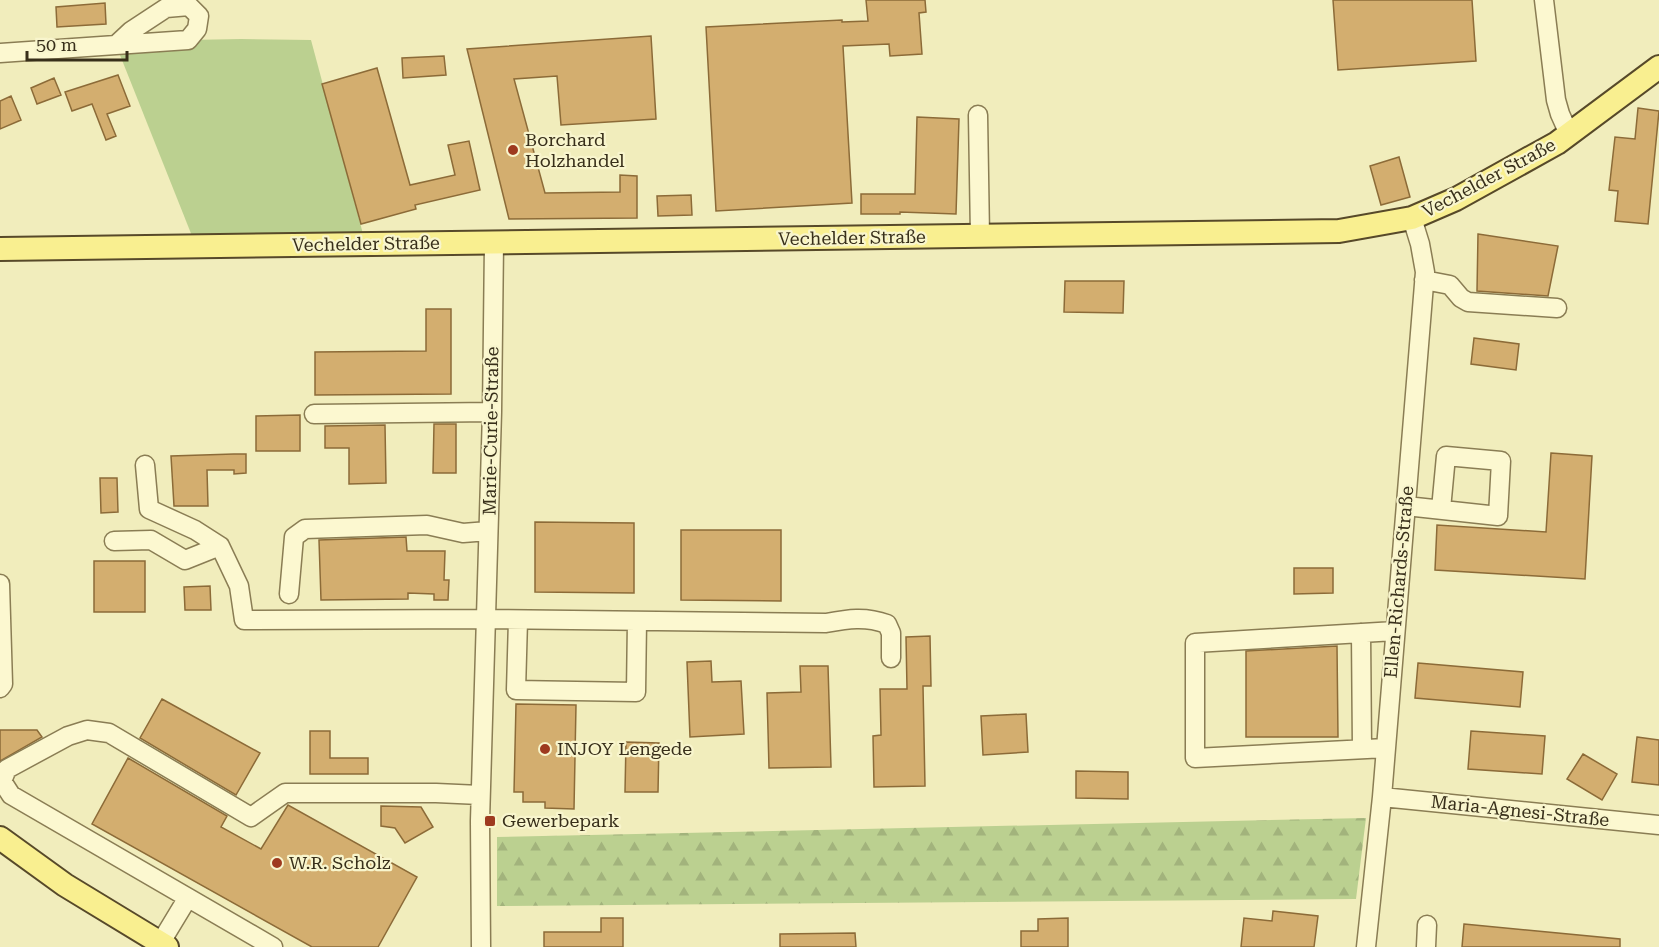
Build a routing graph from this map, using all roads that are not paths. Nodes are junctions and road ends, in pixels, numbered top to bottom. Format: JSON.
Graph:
{"nodes":[{"id":1,"x":1544,"y":0,"type":"edge"},
{"id":2,"x":116,"y":45,"type":"dead end"},
{"id":3,"x":0,"y":54,"type":"edge"},
{"id":4,"x":1659,"y":67,"type":"edge"},
{"id":5,"x":978,"y":115,"type":"dead end"},
{"id":6,"x":1569,"y":134,"type":"junction"},
{"id":7,"x":1412,"y":218,"type":"junction"},
{"id":8,"x":980,"y":236,"type":"junction"},
{"id":9,"x":494,"y":243,"type":"junction"},
{"id":10,"x":0,"y":249,"type":"edge"},
{"id":11,"x":1424,"y":280,"type":"junction"},
{"id":12,"x":1557,"y":308,"type":"dead end"},
{"id":13,"x":492,"y":412,"type":"junction"},
{"id":14,"x":314,"y":414,"type":"dead end"},
{"id":15,"x":145,"y":465,"type":"dead end"},
{"id":16,"x":1406,"y":506,"type":"junction"},
{"id":17,"x":1441,"y":509,"type":"dead end"},
{"id":18,"x":488,"y":531,"type":"junction"},
{"id":19,"x":114,"y":541,"type":"dead end"},
{"id":20,"x":220,"y":546,"type":"junction"},
{"id":21,"x":0,"y":584,"type":"edge"},
{"id":22,"x":289,"y":594,"type":"dead end"},
{"id":23,"x":485,"y":619,"type":"junction"},
{"id":24,"x":518,"y":620,"type":"junction"},
{"id":25,"x":637,"y":621,"type":"junction"},
{"id":26,"x":1395,"y":631,"type":"junction"},
{"id":27,"x":1361,"y":633,"type":"junction"},
{"id":28,"x":891,"y":658,"type":"dead end"},
{"id":29,"x":0,"y":688,"type":"edge"},
{"id":30,"x":1386,"y":748,"type":"junction"},
{"id":31,"x":1362,"y":749,"type":"junction"},
{"id":32,"x":480,"y":795,"type":"junction"},
{"id":33,"x":1382,"y":797,"type":"junction"},
{"id":34,"x":1659,"y":825,"type":"edge"},
{"id":35,"x":0,"y":838,"type":"edge"},
{"id":36,"x":187,"y":898,"type":"junction"},
{"id":37,"x":1427,"y":925,"type":"dead end"},
{"id":38,"x":162,"y":946,"type":"edge"},
{"id":39,"x":273,"y":947,"type":"edge"},
{"id":40,"x":481,"y":947,"type":"edge"},
{"id":41,"x":1366,"y":947,"type":"edge"},
{"id":42,"x":1426,"y":947,"type":"edge"}],
"edges":[{"from":1,"to":6,"type":"street"},
{"from":2,"to":3,"type":"street"},
{"from":4,"to":6,"type":"main road","name":"Vechelder Straße"},
{"from":5,"to":8,"type":"street"},
{"from":6,"to":7,"type":"main road","name":"Vechelder Straße"},
{"from":7,"to":8,"type":"main road","name":"Vechelder Straße"},
{"from":7,"to":11,"type":"street","name":"Ellen-Richards-Straße"},
{"from":8,"to":9,"type":"main road","name":"Vechelder Straße"},
{"from":9,"to":10,"type":"main road","name":"Vechelder Straße"},
{"from":9,"to":13,"type":"street","name":"Marie-Curie-Straße"},
{"from":11,"to":12,"type":"street"},
{"from":11,"to":16,"type":"street","name":"Ellen-Richards-Straße"},
{"from":13,"to":14,"type":"street"},
{"from":13,"to":18,"type":"street","name":"Marie-Curie-Straße"},
{"from":15,"to":20,"type":"street"},
{"from":16,"to":17,"type":"street"},
{"from":16,"to":26,"type":"street","name":"Ellen-Richards-Straße"},
{"from":18,"to":22,"type":"street"},
{"from":18,"to":23,"type":"street","name":"Marie-Curie-Straße"},
{"from":19,"to":20,"type":"street"},
{"from":20,"to":23,"type":"street"},
{"from":21,"to":29,"type":"street"},
{"from":23,"to":24,"type":"street"},
{"from":23,"to":32,"type":"street","name":"Marie-Curie-Straße"},
{"from":24,"to":25,"type":"street"},
{"from":24,"to":25,"type":"street"},
{"from":25,"to":28,"type":"street"},
{"from":26,"to":27,"type":"street"},
{"from":26,"to":30,"type":"street","name":"Ellen-Richards-Straße"},
{"from":27,"to":31,"type":"street"},
{"from":27,"to":31,"type":"street"},
{"from":30,"to":31,"type":"street"},
{"from":30,"to":33,"type":"street","name":"Ellen-Richards-Straße"},
{"from":32,"to":36,"type":"street"},
{"from":32,"to":40,"type":"street","name":"Marie-Curie-Straße"},
{"from":33,"to":34,"type":"street","name":"Maria-Agnesi-Straße"},
{"from":33,"to":41,"type":"street","name":"Ellen-Richards-Straße"},
{"from":35,"to":38,"type":"main road"},
{"from":36,"to":38,"type":"street"},
{"from":36,"to":39,"type":"street"},
{"from":37,"to":42,"type":"street"}]}
